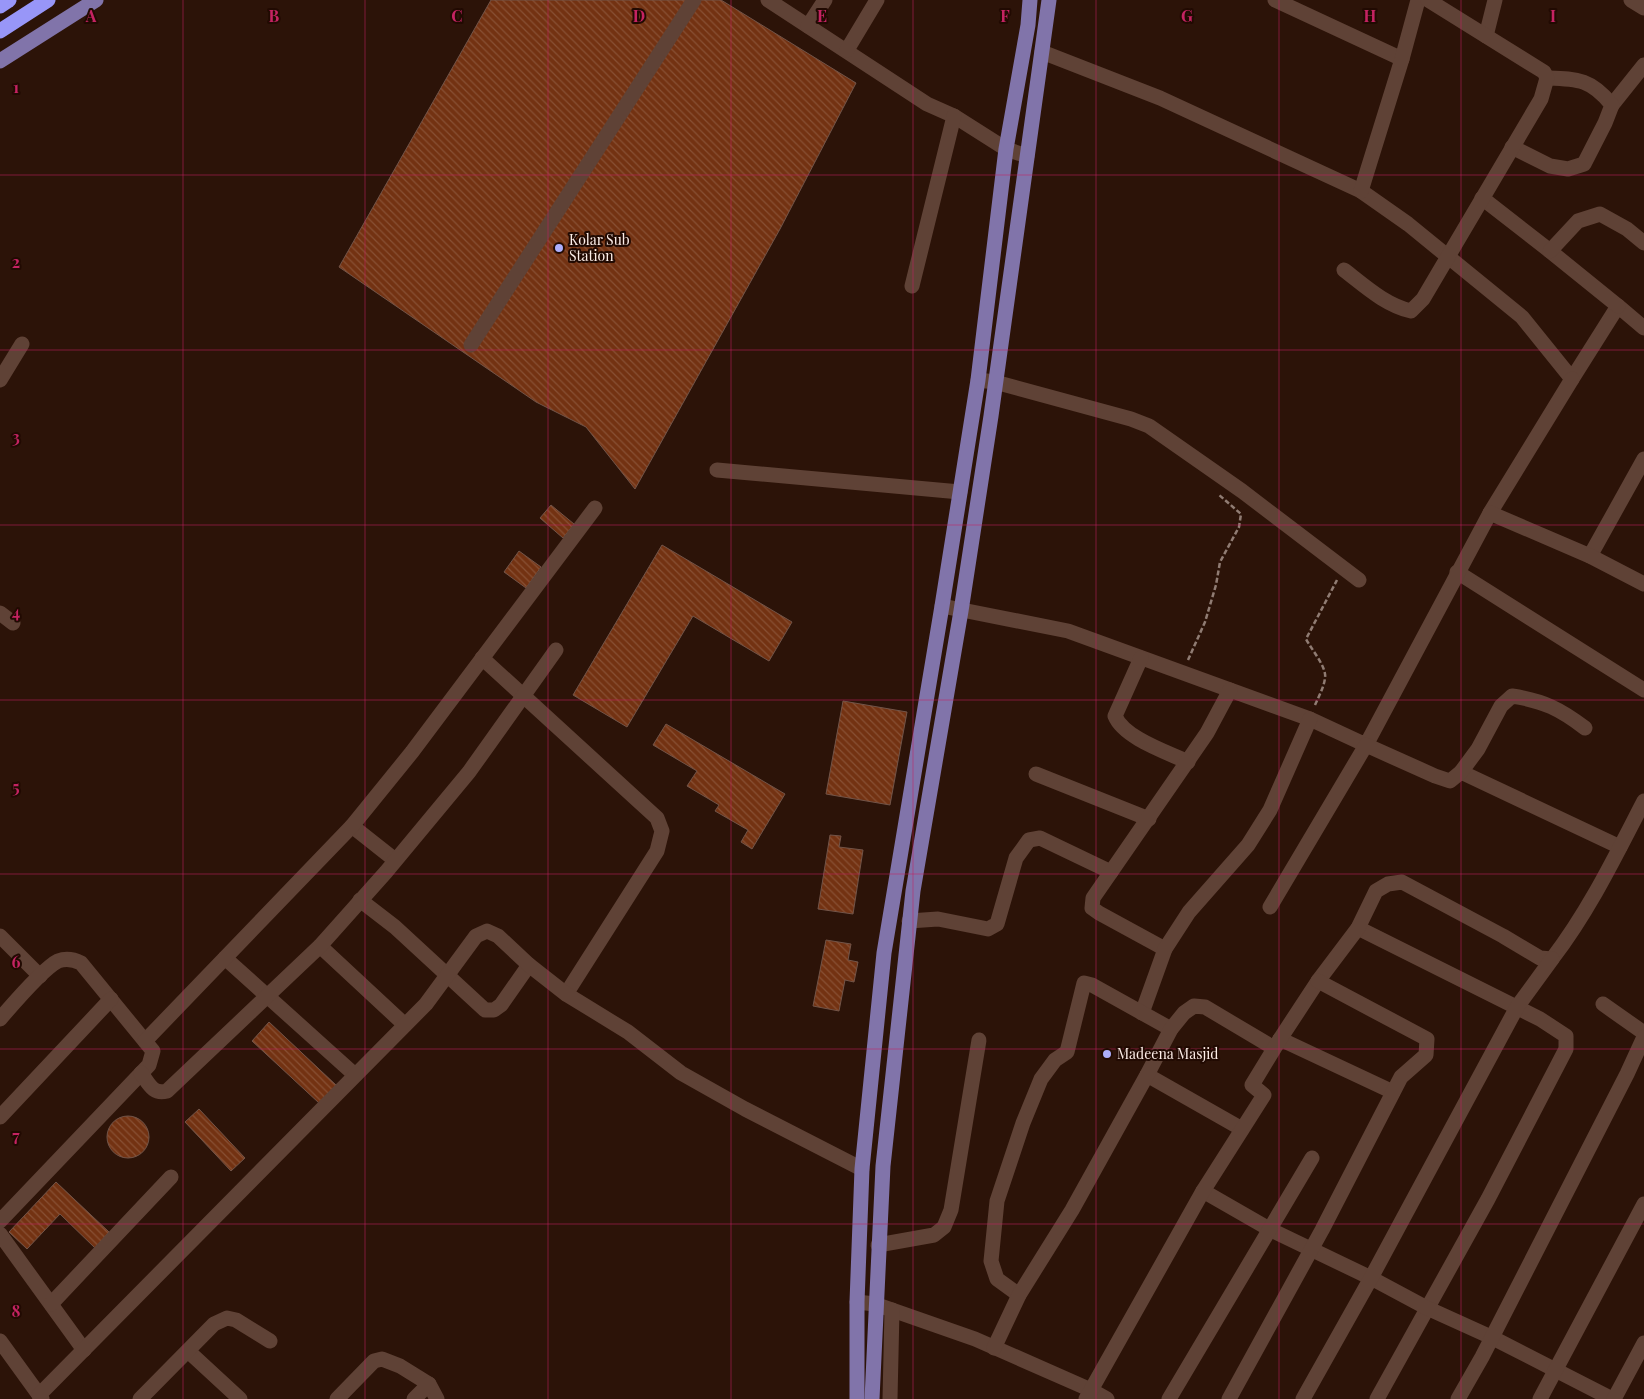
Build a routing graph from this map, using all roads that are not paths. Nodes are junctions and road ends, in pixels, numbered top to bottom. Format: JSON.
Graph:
{"nodes":[{"id":1,"x":9,"y":0,"type":"edge"},
{"id":2,"x":48,"y":0,"type":"edge"},
{"id":3,"x":96,"y":0,"type":"edge"},
{"id":4,"x":694,"y":0,"type":"edge"},
{"id":5,"x":768,"y":0,"type":"edge"},
{"id":6,"x":825,"y":0,"type":"edge"},
{"id":7,"x":877,"y":0,"type":"edge"},
{"id":8,"x":1030,"y":0,"type":"edge"},
{"id":9,"x":1049,"y":0,"type":"edge"},
{"id":10,"x":1275,"y":0,"type":"edge"},
{"id":11,"x":1418,"y":0,"type":"edge"},
{"id":12,"x":1428,"y":0,"type":"edge"},
{"id":13,"x":1494,"y":0,"type":"edge"},
{"id":14,"x":1631,"y":0,"type":"edge"},
{"id":15,"x":0,"y":6,"type":"edge"},
{"id":16,"x":1644,"y":8,"type":"edge"},
{"id":17,"x":808,"y":26,"type":"junction"},
{"id":18,"x":0,"y":31,"type":"edge"},
{"id":19,"x":1486,"y":36,"type":"junction"},
{"id":20,"x":846,"y":50,"type":"junction"},
{"id":21,"x":1042,"y":52,"type":"junction"},
{"id":22,"x":1402,"y":59,"type":"junction"},
{"id":23,"x":0,"y":61,"type":"edge"},
{"id":24,"x":1644,"y":65,"type":"edge"},
{"id":25,"x":1547,"y":78,"type":"junction"},
{"id":26,"x":1612,"y":105,"type":"junction"},
{"id":27,"x":954,"y":116,"type":"junction"},
{"id":28,"x":1512,"y":147,"type":"junction"},
{"id":29,"x":1006,"y":149,"type":"junction"},
{"id":30,"x":1027,"y":156,"type":"junction"},
{"id":31,"x":1362,"y":191,"type":"junction"},
{"id":32,"x":1482,"y":198,"type":"junction"},
{"id":33,"x":1644,"y":243,"type":"edge"},
{"id":34,"x":1550,"y":250,"type":"junction"},
{"id":35,"x":1447,"y":256,"type":"junction"},
{"id":36,"x":1344,"y":270,"type":"dead end"},
{"id":37,"x":912,"y":286,"type":"dead end"},
{"id":38,"x":1618,"y":306,"type":"junction"},
{"id":39,"x":1644,"y":328,"type":"edge"},
{"id":40,"x":22,"y":344,"type":"dead end"},
{"id":41,"x":471,"y":345,"type":"dead end"},
{"id":42,"x":1572,"y":379,"type":"junction"},
{"id":43,"x":0,"y":380,"type":"edge"},
{"id":44,"x":978,"y":380,"type":"junction"},
{"id":45,"x":995,"y":382,"type":"junction"},
{"id":46,"x":1644,"y":459,"type":"edge"},
{"id":47,"x":717,"y":470,"type":"dead end"},
{"id":48,"x":960,"y":492,"type":"junction"},
{"id":49,"x":595,"y":508,"type":"dead end"},
{"id":50,"x":1490,"y":513,"type":"junction"},
{"id":51,"x":1590,"y":556,"type":"junction"},
{"id":52,"x":1457,"y":572,"type":"junction"},
{"id":53,"x":1359,"y":580,"type":"dead end"},
{"id":54,"x":1644,"y":584,"type":"edge"},
{"id":55,"x":942,"y":606,"type":"junction"},
{"id":56,"x":960,"y":611,"type":"junction"},
{"id":57,"x":0,"y":613,"type":"edge"},
{"id":58,"x":12,"y":623,"type":"dead end"},
{"id":59,"x":556,"y":650,"type":"dead end"},
{"id":60,"x":482,"y":658,"type":"junction"},
{"id":61,"x":1141,"y":658,"type":"junction"},
{"id":62,"x":1230,"y":690,"type":"junction"},
{"id":63,"x":1644,"y":690,"type":"edge"},
{"id":64,"x":524,"y":694,"type":"junction"},
{"id":65,"x":1310,"y":719,"type":"junction"},
{"id":66,"x":1585,"y":728,"type":"dead end"},
{"id":67,"x":1366,"y":745,"type":"junction"},
{"id":68,"x":1188,"y":762,"type":"junction"},
{"id":69,"x":1461,"y":772,"type":"junction"},
{"id":70,"x":1036,"y":774,"type":"dead end"},
{"id":71,"x":1644,"y":801,"type":"edge"},
{"id":72,"x":1149,"y":819,"type":"junction"},
{"id":73,"x":352,"y":826,"type":"junction"},
{"id":74,"x":1620,"y":847,"type":"junction"},
{"id":75,"x":395,"y":860,"type":"junction"},
{"id":76,"x":1111,"y":872,"type":"junction"},
{"id":77,"x":360,"y":900,"type":"junction"},
{"id":78,"x":1270,"y":907,"type":"dead end"},
{"id":79,"x":909,"y":921,"type":"junction"},
{"id":80,"x":1358,"y":928,"type":"junction"},
{"id":81,"x":0,"y":936,"type":"edge"},
{"id":82,"x":320,"y":946,"type":"junction"},
{"id":83,"x":1165,"y":949,"type":"junction"},
{"id":84,"x":225,"y":958,"type":"junction"},
{"id":85,"x":1552,"y":959,"type":"junction"},
{"id":86,"x":529,"y":965,"type":"junction"},
{"id":87,"x":447,"y":975,"type":"junction"},
{"id":88,"x":40,"y":976,"type":"junction"},
{"id":89,"x":1318,"y":981,"type":"junction"},
{"id":90,"x":566,"y":994,"type":"junction"},
{"id":91,"x":266,"y":996,"type":"junction"},
{"id":92,"x":111,"y":999,"type":"junction"},
{"id":93,"x":1603,"y":1004,"type":"dead end"},
{"id":94,"x":1517,"y":1007,"type":"junction"},
{"id":95,"x":1142,"y":1013,"type":"junction"},
{"id":96,"x":0,"y":1019,"type":"edge"},
{"id":97,"x":404,"y":1025,"type":"junction"},
{"id":98,"x":1171,"y":1029,"type":"junction"},
{"id":99,"x":1644,"y":1035,"type":"edge"},
{"id":100,"x":979,"y":1040,"type":"dead end"},
{"id":101,"x":145,"y":1041,"type":"junction"},
{"id":102,"x":1277,"y":1044,"type":"junction"},
{"id":103,"x":141,"y":1073,"type":"junction"},
{"id":104,"x":356,"y":1075,"type":"junction"},
{"id":105,"x":1147,"y":1075,"type":"junction"},
{"id":106,"x":1394,"y":1092,"type":"junction"},
{"id":107,"x":0,"y":1117,"type":"edge"},
{"id":108,"x":1242,"y":1129,"type":"junction"},
{"id":109,"x":1312,"y":1158,"type":"dead end"},
{"id":110,"x":862,"y":1169,"type":"junction"},
{"id":111,"x":171,"y":1177,"type":"dead end"},
{"id":112,"x":1203,"y":1191,"type":"junction"},
{"id":113,"x":1644,"y":1204,"type":"edge"},
{"id":114,"x":0,"y":1221,"type":"edge"},
{"id":115,"x":1270,"y":1230,"type":"junction"},
{"id":116,"x":0,"y":1234,"type":"edge"},
{"id":117,"x":878,"y":1245,"type":"junction"},
{"id":118,"x":1312,"y":1250,"type":"junction"},
{"id":119,"x":1371,"y":1278,"type":"junction"},
{"id":120,"x":1019,"y":1295,"type":"junction"},
{"id":121,"x":857,"y":1302,"type":"junction"},
{"id":122,"x":51,"y":1304,"type":"junction"},
{"id":123,"x":875,"y":1304,"type":"junction"},
{"id":124,"x":1427,"y":1308,"type":"junction"},
{"id":125,"x":892,"y":1310,"type":"junction"},
{"id":126,"x":1491,"y":1337,"type":"junction"},
{"id":127,"x":0,"y":1341,"type":"edge"},
{"id":128,"x":270,"y":1341,"type":"dead end"},
{"id":129,"x":1644,"y":1343,"type":"edge"},
{"id":130,"x":994,"y":1348,"type":"junction"},
{"id":131,"x":84,"y":1350,"type":"junction"},
{"id":132,"x":188,"y":1351,"type":"junction"},
{"id":133,"x":1556,"y":1370,"type":"junction"},
{"id":134,"x":428,"y":1384,"type":"junction"},
{"id":135,"x":1089,"y":1395,"type":"edge"},
{"id":136,"x":40,"y":1397,"type":"edge"},
{"id":137,"x":140,"y":1399,"type":"edge"},
{"id":138,"x":240,"y":1399,"type":"edge"},
{"id":139,"x":337,"y":1399,"type":"edge"},
{"id":140,"x":414,"y":1399,"type":"edge"},
{"id":141,"x":437,"y":1399,"type":"edge"},
{"id":142,"x":857,"y":1399,"type":"edge"},
{"id":143,"x":872,"y":1399,"type":"edge"},
{"id":144,"x":890,"y":1399,"type":"edge"},
{"id":145,"x":1107,"y":1399,"type":"edge"},
{"id":146,"x":1169,"y":1399,"type":"edge"},
{"id":147,"x":1229,"y":1399,"type":"edge"},
{"id":148,"x":1303,"y":1399,"type":"edge"},
{"id":149,"x":1377,"y":1399,"type":"edge"},
{"id":150,"x":1458,"y":1399,"type":"edge"},
{"id":151,"x":1540,"y":1399,"type":"edge"},
{"id":152,"x":1613,"y":1399,"type":"edge"}],
"edges":[{"from":1,"to":15,"type":"highway"},
{"from":2,"to":18,"type":"highway"},
{"from":3,"to":23,"type":"main road"},
{"from":4,"to":41,"type":"street"},
{"from":5,"to":17,"type":"street"},
{"from":6,"to":17,"type":"street"},
{"from":7,"to":20,"type":"street"},
{"from":8,"to":29,"type":"main road"},
{"from":9,"to":21,"type":"main road"},
{"from":10,"to":22,"type":"street"},
{"from":11,"to":22,"type":"street"},
{"from":12,"to":19,"type":"street"},
{"from":13,"to":19,"type":"street"},
{"from":14,"to":16,"type":"street"},
{"from":17,"to":20,"type":"street"},
{"from":19,"to":25,"type":"street"},
{"from":20,"to":27,"type":"street"},
{"from":21,"to":30,"type":"main road"},
{"from":21,"to":31,"type":"street"},
{"from":22,"to":31,"type":"street"},
{"from":24,"to":26,"type":"street"},
{"from":25,"to":26,"type":"street"},
{"from":25,"to":28,"type":"street"},
{"from":26,"to":28,"type":"street"},
{"from":27,"to":29,"type":"street"},
{"from":27,"to":37,"type":"street"},
{"from":28,"to":32,"type":"street"},
{"from":29,"to":30,"type":"street"},
{"from":29,"to":44,"type":"main road"},
{"from":30,"to":45,"type":"main road"},
{"from":31,"to":35,"type":"street"},
{"from":32,"to":34,"type":"street"},
{"from":32,"to":35,"type":"street"},
{"from":33,"to":34,"type":"street"},
{"from":34,"to":38,"type":"street"},
{"from":35,"to":36,"type":"street"},
{"from":35,"to":42,"type":"street"},
{"from":38,"to":39,"type":"street"},
{"from":38,"to":42,"type":"street"},
{"from":40,"to":43,"type":"street"},
{"from":42,"to":50,"type":"street"},
{"from":44,"to":45,"type":"street"},
{"from":44,"to":48,"type":"main road"},
{"from":45,"to":53,"type":"street"},
{"from":45,"to":56,"type":"main road"},
{"from":46,"to":51,"type":"street"},
{"from":47,"to":48,"type":"street"},
{"from":48,"to":55,"type":"main road"},
{"from":49,"to":60,"type":"street"},
{"from":50,"to":51,"type":"street"},
{"from":50,"to":52,"type":"street"},
{"from":51,"to":54,"type":"street"},
{"from":52,"to":63,"type":"street"},
{"from":52,"to":67,"type":"street"},
{"from":55,"to":56,"type":"street"},
{"from":55,"to":110,"type":"main road"},
{"from":56,"to":61,"type":"street"},
{"from":56,"to":79,"type":"main road"},
{"from":57,"to":58,"type":"street"},
{"from":59,"to":64,"type":"street"},
{"from":60,"to":64,"type":"street"},
{"from":60,"to":73,"type":"street"},
{"from":61,"to":62,"type":"street"},
{"from":61,"to":68,"type":"street"},
{"from":62,"to":65,"type":"street"},
{"from":62,"to":68,"type":"street"},
{"from":64,"to":75,"type":"street"},
{"from":64,"to":90,"type":"street"},
{"from":65,"to":67,"type":"street"},
{"from":65,"to":83,"type":"street"},
{"from":66,"to":69,"type":"street"},
{"from":67,"to":69,"type":"street"},
{"from":67,"to":78,"type":"street"},
{"from":68,"to":72,"type":"street"},
{"from":69,"to":74,"type":"street"},
{"from":70,"to":72,"type":"street"},
{"from":71,"to":74,"type":"street"},
{"from":72,"to":76,"type":"street"},
{"from":73,"to":75,"type":"street"},
{"from":73,"to":84,"type":"street"},
{"from":74,"to":85,"type":"street"},
{"from":75,"to":77,"type":"street"},
{"from":76,"to":79,"type":"street"},
{"from":76,"to":83,"type":"street"},
{"from":77,"to":82,"type":"street"},
{"from":77,"to":87,"type":"street"},
{"from":79,"to":117,"type":"main road"},
{"from":80,"to":85,"type":"street"},
{"from":80,"to":89,"type":"street"},
{"from":80,"to":94,"type":"street"},
{"from":81,"to":88,"type":"street"},
{"from":82,"to":91,"type":"street"},
{"from":82,"to":97,"type":"street"},
{"from":83,"to":95,"type":"street"},
{"from":84,"to":91,"type":"street"},
{"from":84,"to":101,"type":"street"},
{"from":85,"to":94,"type":"street"},
{"from":86,"to":87,"type":"street"},
{"from":86,"to":87,"type":"street"},
{"from":86,"to":90,"type":"street"},
{"from":87,"to":97,"type":"street"},
{"from":88,"to":92,"type":"street"},
{"from":88,"to":96,"type":"street"},
{"from":89,"to":102,"type":"street"},
{"from":89,"to":106,"type":"street"},
{"from":90,"to":110,"type":"street"},
{"from":91,"to":103,"type":"street"},
{"from":91,"to":104,"type":"street"},
{"from":92,"to":101,"type":"street"},
{"from":92,"to":107,"type":"street"},
{"from":93,"to":99,"type":"street"},
{"from":94,"to":119,"type":"street"},
{"from":94,"to":124,"type":"street"},
{"from":95,"to":98,"type":"street"},
{"from":95,"to":120,"type":"street"},
{"from":97,"to":104,"type":"street"},
{"from":98,"to":102,"type":"street"},
{"from":98,"to":105,"type":"street"},
{"from":99,"to":126,"type":"street"},
{"from":100,"to":117,"type":"street"},
{"from":101,"to":103,"type":"street"},
{"from":102,"to":106,"type":"street"},
{"from":102,"to":108,"type":"street"},
{"from":103,"to":114,"type":"street"},
{"from":104,"to":131,"type":"street"},
{"from":105,"to":108,"type":"street"},
{"from":105,"to":120,"type":"street"},
{"from":106,"to":118,"type":"street"},
{"from":108,"to":112,"type":"street"},
{"from":109,"to":115,"type":"street"},
{"from":110,"to":121,"type":"main road"},
{"from":111,"to":122,"type":"street"},
{"from":112,"to":115,"type":"street"},
{"from":112,"to":135,"type":"street"},
{"from":113,"to":133,"type":"street"},
{"from":115,"to":118,"type":"street"},
{"from":115,"to":146,"type":"street"},
{"from":116,"to":122,"type":"street"},
{"from":117,"to":123,"type":"main road"},
{"from":118,"to":119,"type":"street"},
{"from":118,"to":147,"type":"street"},
{"from":119,"to":124,"type":"street"},
{"from":119,"to":148,"type":"street"},
{"from":120,"to":130,"type":"street"},
{"from":121,"to":123,"type":"street"},
{"from":121,"to":142,"type":"main road"},
{"from":122,"to":131,"type":"street"},
{"from":123,"to":125,"type":"street"},
{"from":123,"to":143,"type":"main road"},
{"from":124,"to":126,"type":"street"},
{"from":124,"to":149,"type":"street"},
{"from":125,"to":130,"type":"street"},
{"from":125,"to":144,"type":"street"},
{"from":126,"to":133,"type":"street"},
{"from":126,"to":150,"type":"street"},
{"from":127,"to":136,"type":"street"},
{"from":128,"to":132,"type":"street"},
{"from":129,"to":152,"type":"street"},
{"from":130,"to":135,"type":"street"},
{"from":131,"to":136,"type":"street"},
{"from":132,"to":137,"type":"street"},
{"from":132,"to":138,"type":"street"},
{"from":133,"to":151,"type":"street"},
{"from":133,"to":152,"type":"street"},
{"from":134,"to":139,"type":"street"},
{"from":134,"to":140,"type":"street"},
{"from":134,"to":141,"type":"street"},
{"from":135,"to":145,"type":"street"}]}
